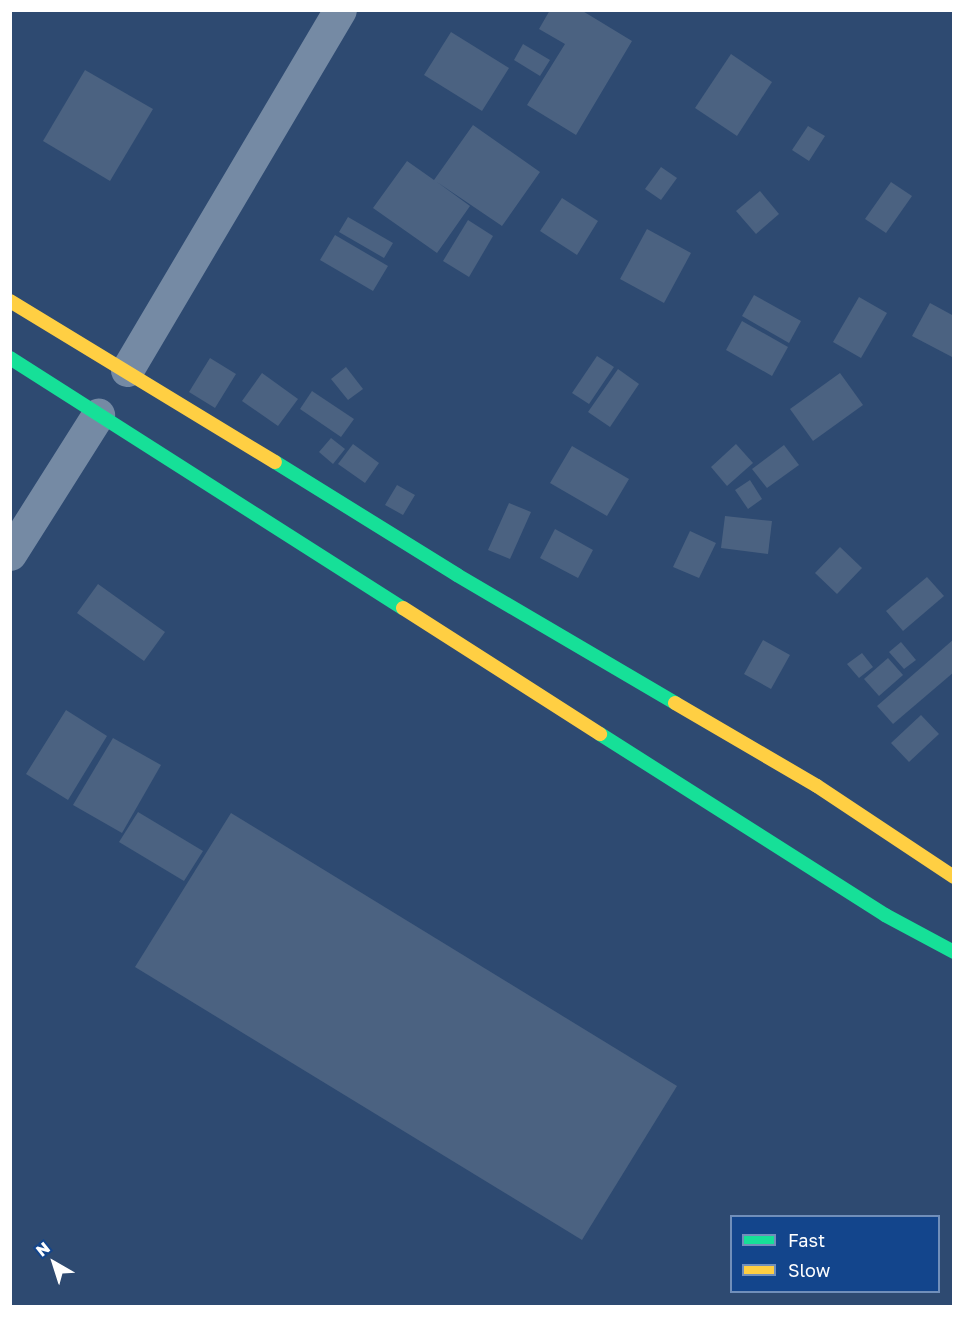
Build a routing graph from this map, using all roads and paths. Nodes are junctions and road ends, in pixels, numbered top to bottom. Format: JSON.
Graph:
{"nodes":[{"id":1,"x":340,"y":10,"type":"edge"},
{"id":2,"x":10,"y":301,"type":"edge"},
{"id":3,"x":10,"y":358,"type":"edge"},
{"id":4,"x":127,"y":370,"type":"junction"},
{"id":5,"x":98,"y":415,"type":"junction"},
{"id":6,"x":10,"y":554,"type":"edge"},
{"id":7,"x":954,"y":877,"type":"edge"},
{"id":8,"x":954,"y":952,"type":"edge"}],
"edges":[{"from":1,"to":4,"type":"street"},
{"from":2,"to":4,"type":"highway"},
{"from":3,"to":5,"type":"highway"},
{"from":4,"to":7,"type":"highway"},
{"from":5,"to":6,"type":"street"},
{"from":5,"to":8,"type":"highway"}]}
